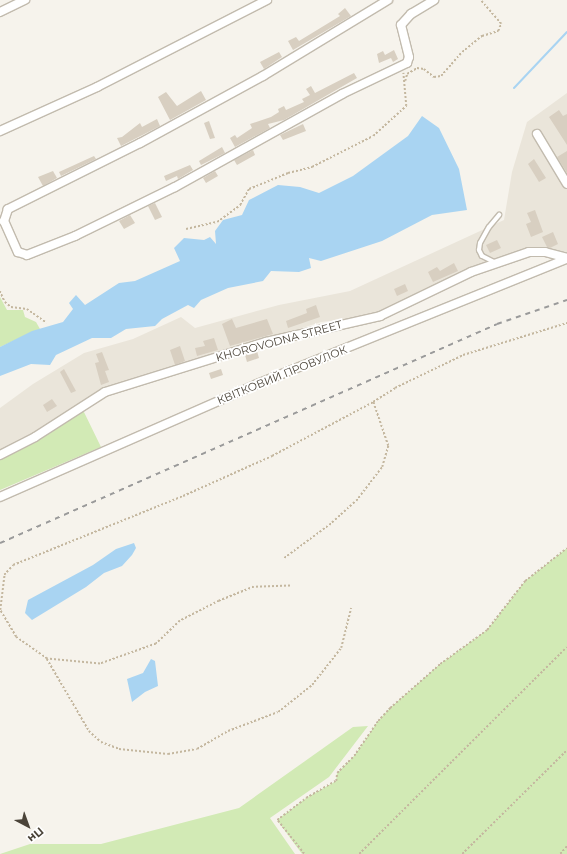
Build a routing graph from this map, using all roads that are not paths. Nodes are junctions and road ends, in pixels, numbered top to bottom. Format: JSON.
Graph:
{"nodes":[{"id":1,"x":25,"y":0,"type":"edge"},
{"id":2,"x":267,"y":0,"type":"edge"},
{"id":3,"x":388,"y":0,"type":"edge"},
{"id":4,"x":434,"y":0,"type":"edge"},
{"id":5,"x":0,"y":12,"type":"edge"},
{"id":6,"x":0,"y":131,"type":"edge"},
{"id":7,"x":537,"y":134,"type":"dead end"},
{"id":8,"x":567,"y":184,"type":"edge"},
{"id":9,"x":499,"y":215,"type":"dead end"},
{"id":10,"x":567,"y":259,"type":"edge"},
{"id":11,"x":496,"y":263,"type":"junction"},
{"id":12,"x":0,"y":455,"type":"edge"},
{"id":13,"x":0,"y":497,"type":"edge"}],
"edges":[{"from":1,"to":5,"type":"street"},
{"from":2,"to":6,"type":"street"},
{"from":3,"to":4,"type":"street"},
{"from":7,"to":8,"type":"street"},
{"from":9,"to":11,"type":"lane"},
{"from":10,"to":11,"type":"street","name":"KHOROVODNA STREET"},
{"from":10,"to":13,"type":"street","name":"КВІТКОВИЙ ПРОВУЛОК"},
{"from":11,"to":12,"type":"street","name":"KHOROVODNA STREET"}]}
